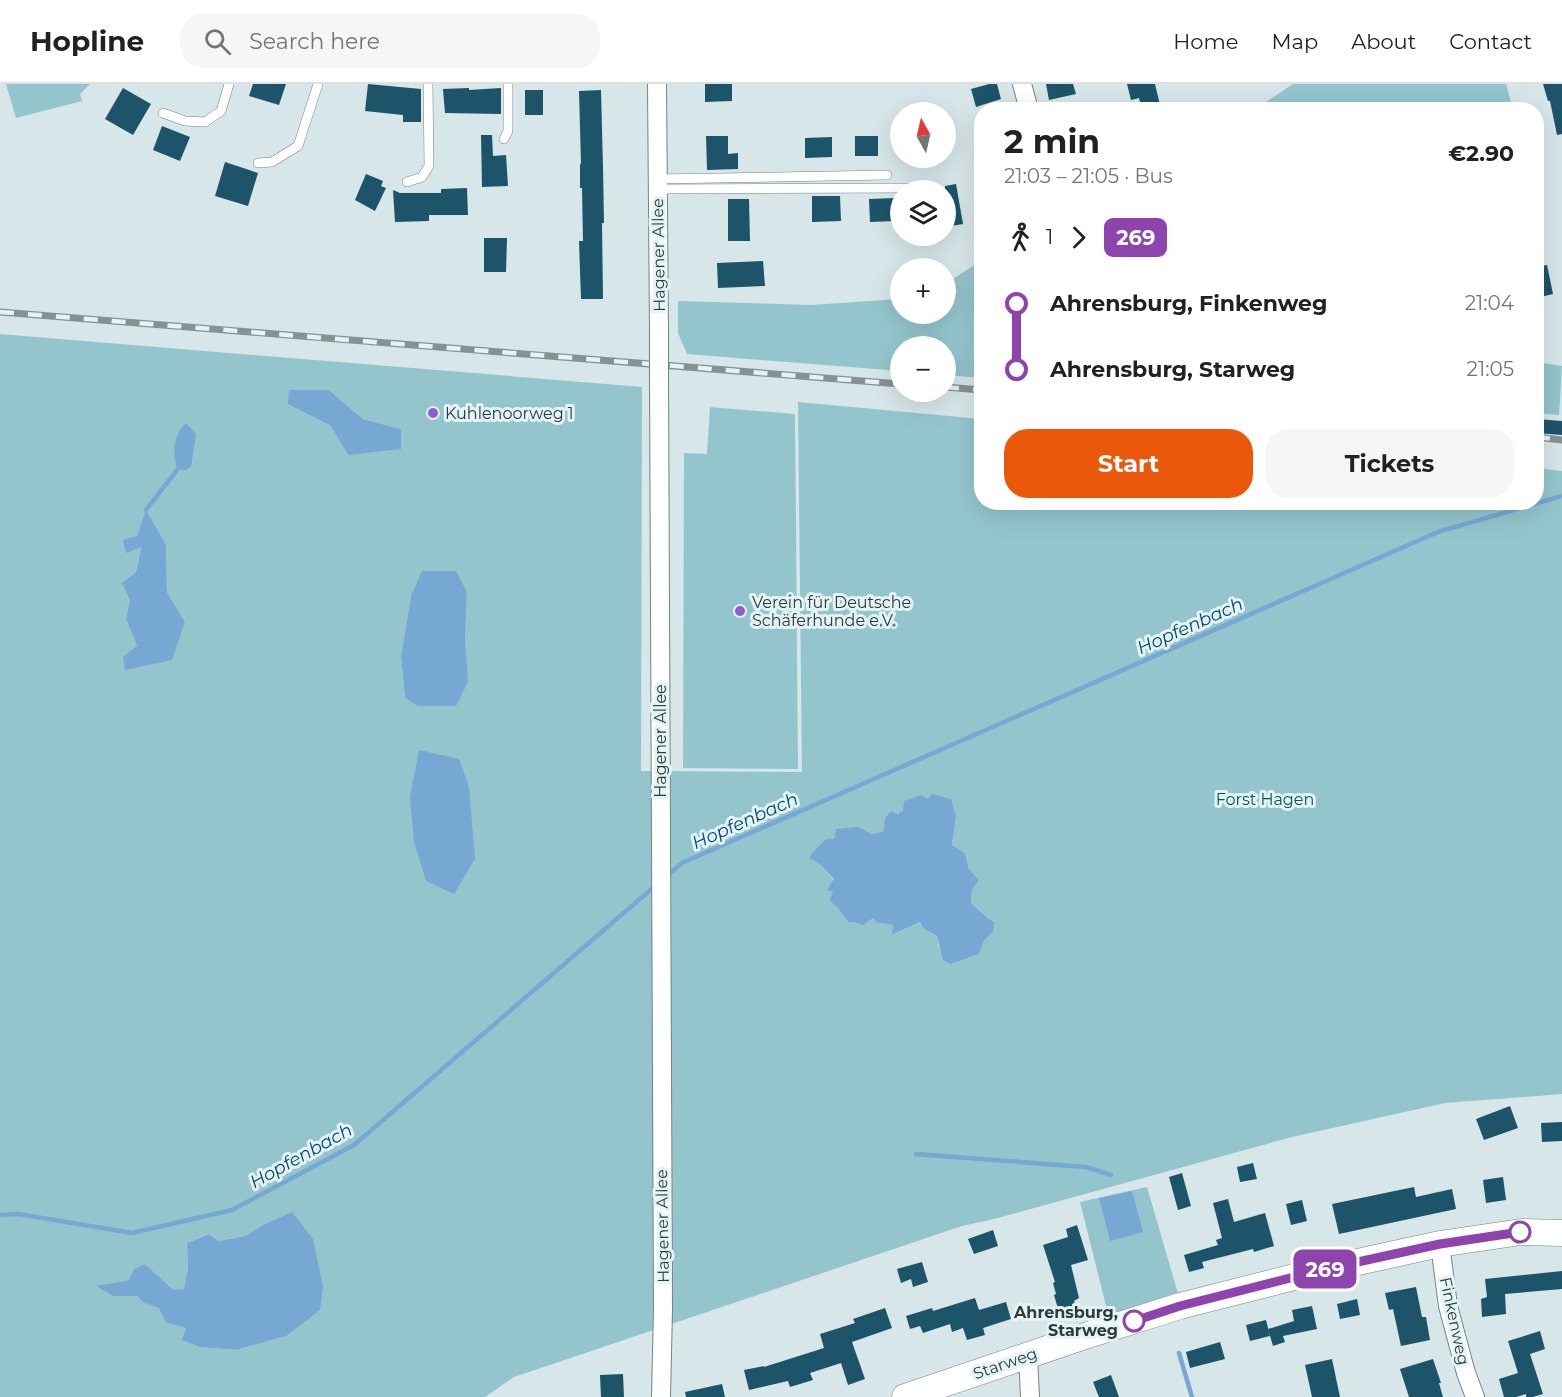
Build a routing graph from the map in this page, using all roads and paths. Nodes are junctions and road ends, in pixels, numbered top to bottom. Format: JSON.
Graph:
{"nodes":[{"id":1,"x":229,"y":84,"type":"edge"},
{"id":2,"x":318,"y":84,"type":"edge"},
{"id":3,"x":428,"y":84,"type":"edge"},
{"id":4,"x":508,"y":84,"type":"edge"},
{"id":5,"x":657,"y":84,"type":"edge"},
{"id":6,"x":1022,"y":84,"type":"edge"},
{"id":7,"x":1027,"y":102,"type":"edge"},
{"id":8,"x":163,"y":113,"type":"dead end"},
{"id":9,"x":504,"y":139,"type":"dead end"},
{"id":10,"x":258,"y":163,"type":"dead end"},
{"id":11,"x":887,"y":175,"type":"dead end"},
{"id":12,"x":407,"y":182,"type":"dead end"},
{"id":13,"x":658,"y":184,"type":"junction"},
{"id":14,"x":890,"y":188,"type":"edge"},
{"id":15,"x":1562,"y":1233,"type":"edge"},
{"id":16,"x":1440,"y":1244,"type":"junction"},
{"id":17,"x":1028,"y":1356,"type":"junction"},
{"id":18,"x":661,"y":1397,"type":"edge"},
{"id":19,"x":905,"y":1397,"type":"edge"},
{"id":20,"x":1030,"y":1397,"type":"edge"},
{"id":21,"x":1474,"y":1397,"type":"edge"}],
"edges":[{"from":1,"to":8,"type":"lane"},
{"from":2,"to":10,"type":"lane"},
{"from":3,"to":12,"type":"lane"},
{"from":4,"to":9,"type":"lane"},
{"from":5,"to":13,"type":"street","name":"Hagener Allee"},
{"from":6,"to":7,"type":"street"},
{"from":11,"to":13,"type":"lane"},
{"from":13,"to":14,"type":"lane"},
{"from":13,"to":18,"type":"street","name":"Hagener Allee","bridge":true},
{"from":15,"to":16,"type":"street","name":"Starweg"},
{"from":16,"to":17,"type":"street","name":"Starweg"},
{"from":16,"to":21,"type":"street","name":"Finkenweg"},
{"from":17,"to":19,"type":"street","name":"Starweg"},
{"from":17,"to":20,"type":"street"}]}
